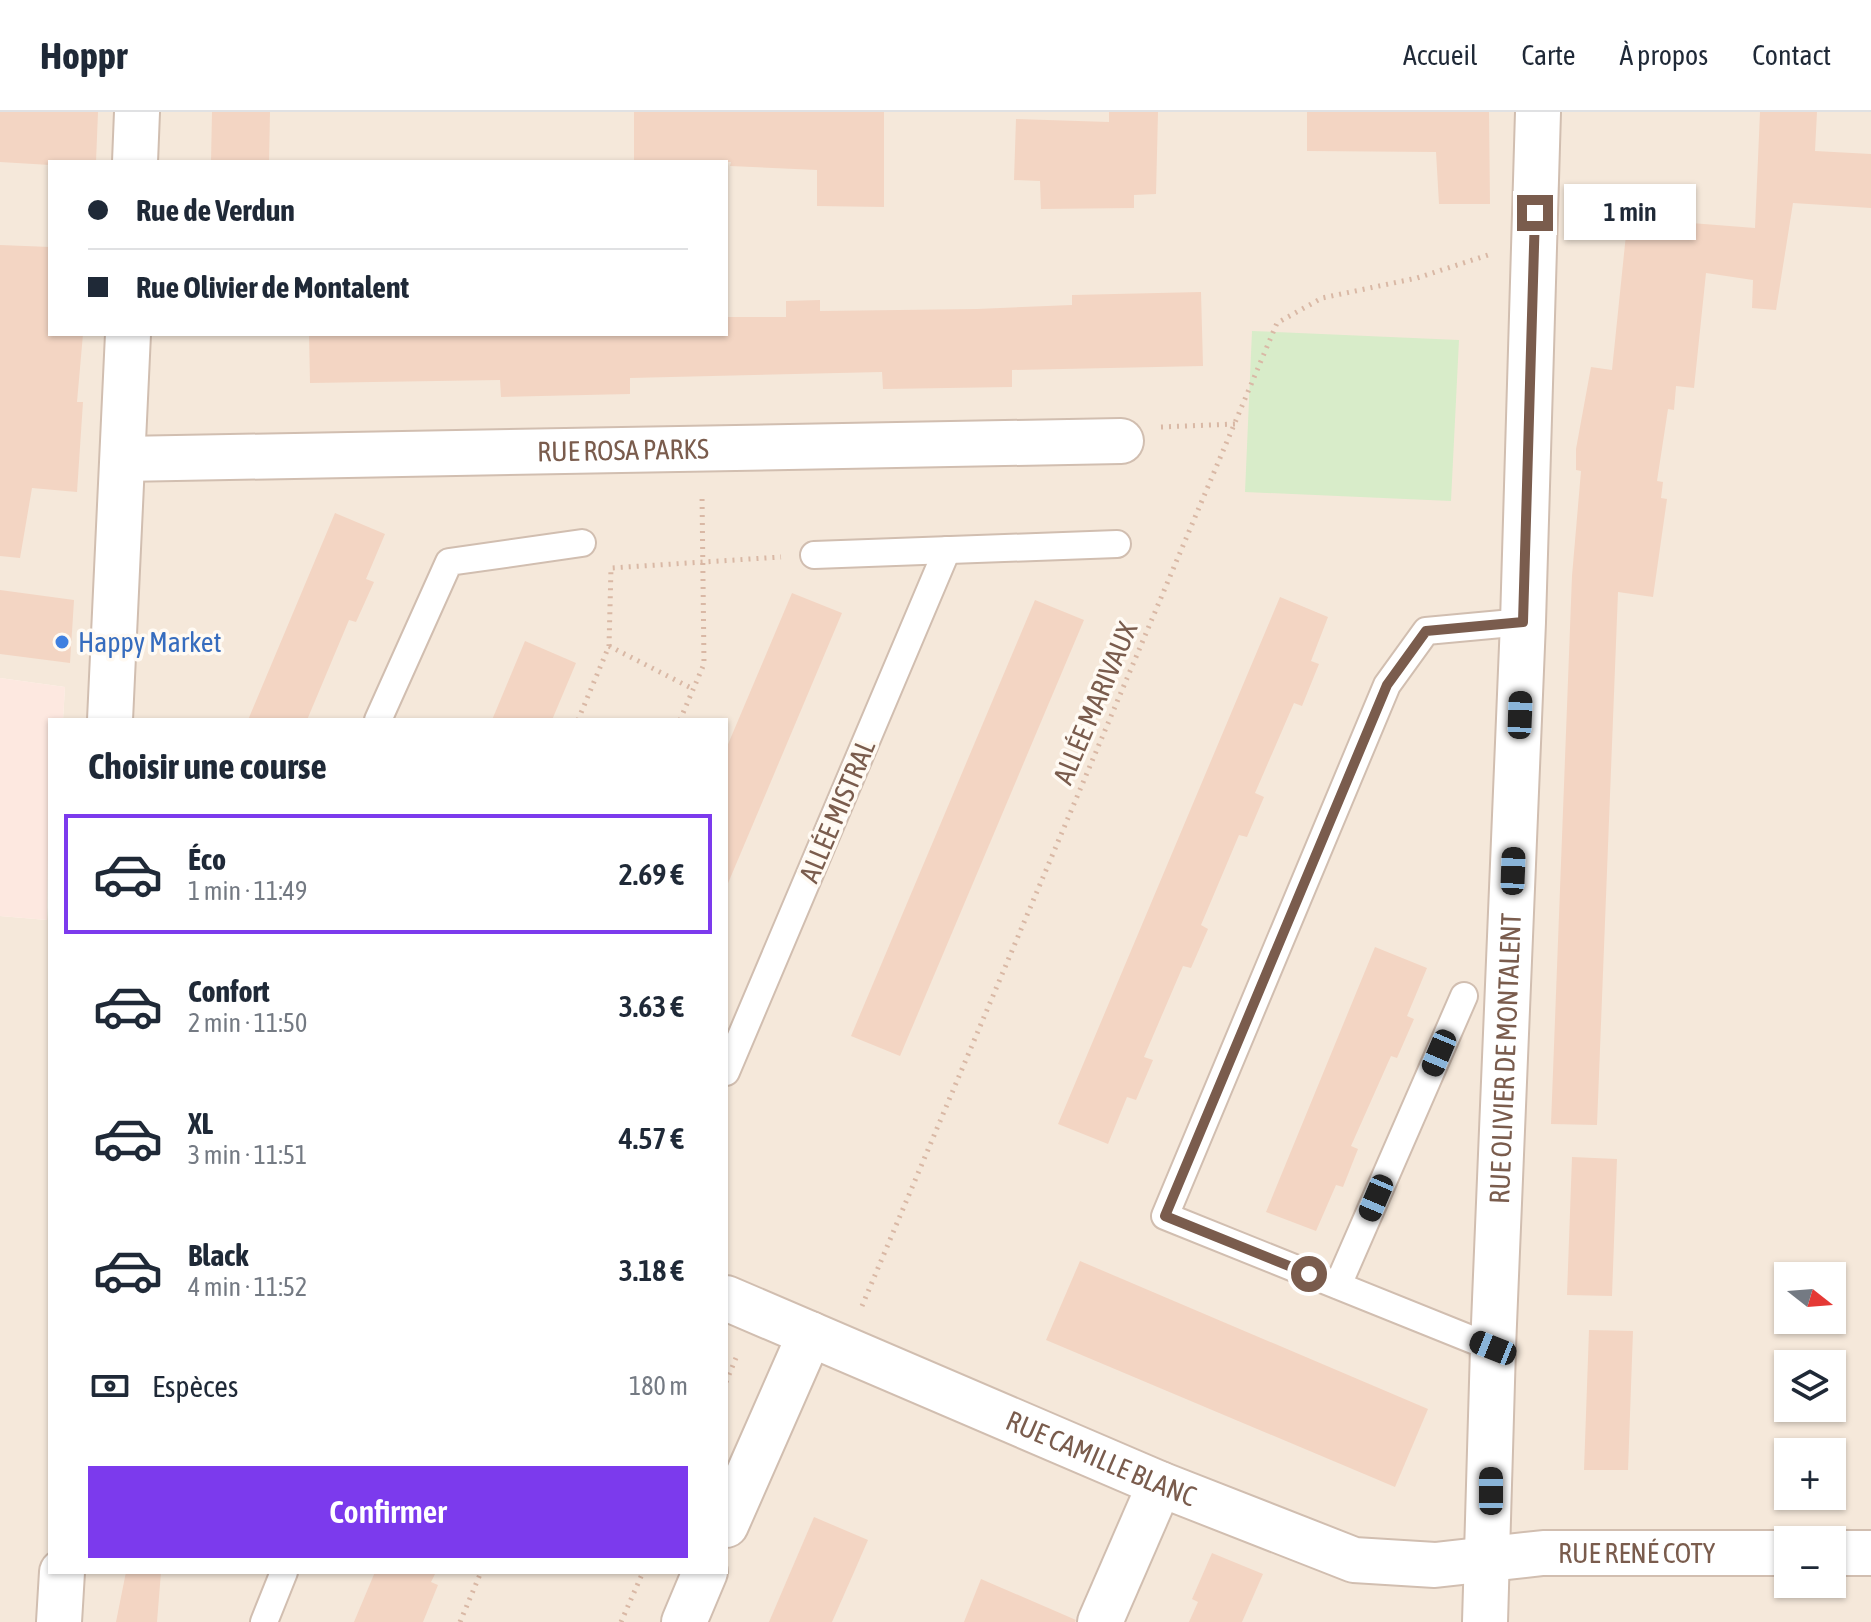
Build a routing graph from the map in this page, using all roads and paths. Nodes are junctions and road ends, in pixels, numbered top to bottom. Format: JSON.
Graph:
{"nodes":[{"id":1,"x":137,"y":112,"type":"edge"},
{"id":2,"x":1538,"y":112,"type":"edge"},
{"id":3,"x":135,"y":160,"type":"edge"},
{"id":4,"x":1534,"y":240,"type":"junction"},
{"id":5,"x":128,"y":336,"type":"edge"},
{"id":6,"x":1235,"y":424,"type":"junction"},
{"id":7,"x":1121,"y":441,"type":"joint"},
{"id":8,"x":700,"y":449,"type":"junction"},
{"id":9,"x":123,"y":459,"type":"junction"},
{"id":10,"x":582,"y":543,"type":"dead end"},
{"id":11,"x":1117,"y":544,"type":"dead end"},
{"id":12,"x":947,"y":550,"type":"junction"},
{"id":13,"x":814,"y":555,"type":"joint"},
{"id":14,"x":705,"y":561,"type":"junction"},
{"id":15,"x":1523,"y":622,"type":"junction"},
{"id":16,"x":609,"y":646,"type":"junction"},
{"id":17,"x":693,"y":689,"type":"junction"},
{"id":18,"x":110,"y":718,"type":"edge"},
{"id":19,"x":379,"y":718,"type":"edge"},
{"id":20,"x":579,"y":718,"type":"edge"},
{"id":21,"x":681,"y":718,"type":"edge"},
{"id":22,"x":1464,"y":996,"type":"dead end"},
{"id":23,"x":728,"y":1064,"type":"edge"},
{"id":24,"x":1338,"y":1285,"type":"junction"},
{"id":25,"x":728,"y":1299,"type":"edge"},
{"id":26,"x":824,"y":1340,"type":"junction"},
{"id":27,"x":1493,"y":1348,"type":"junction"},
{"id":28,"x":1160,"y":1484,"type":"junction"},
{"id":29,"x":728,"y":1521,"type":"edge"},
{"id":30,"x":1774,"y":1553,"type":"edge"},
{"id":31,"x":1846,"y":1553,"type":"edge"},
{"id":32,"x":1871,"y":1553,"type":"edge"},
{"id":33,"x":1488,"y":1560,"type":"junction"},
{"id":34,"x":62,"y":1574,"type":"edge"},
{"id":35,"x":283,"y":1574,"type":"edge"},
{"id":36,"x":480,"y":1574,"type":"edge"},
{"id":37,"x":642,"y":1574,"type":"edge"},
{"id":38,"x":704,"y":1574,"type":"edge"},
{"id":39,"x":59,"y":1622,"type":"edge"},
{"id":40,"x":264,"y":1622,"type":"edge"},
{"id":41,"x":460,"y":1622,"type":"edge"},
{"id":42,"x":621,"y":1622,"type":"edge"},
{"id":43,"x":684,"y":1622,"type":"edge"},
{"id":44,"x":1100,"y":1622,"type":"edge"},
{"id":45,"x":1485,"y":1622,"type":"edge"}],
"edges":[{"from":1,"to":3,"type":"street"},
{"from":2,"to":4,"type":"street","name":"RUE OLIVIER DE MONTALENT"},
{"from":4,"to":6,"type":"path","name":"ALLÉE MARIVAUX"},
{"from":4,"to":15,"type":"street","name":"RUE OLIVIER DE MONTALENT"},
{"from":5,"to":9,"type":"street"},
{"from":6,"to":7,"type":"path"},
{"from":6,"to":26,"type":"path","name":"ALLÉE MARIVAUX"},
{"from":7,"to":8,"type":"street","name":"RUE ROSA PARKS"},
{"from":8,"to":9,"type":"street","name":"RUE ROSA PARKS"},
{"from":8,"to":14,"type":"path"},
{"from":9,"to":18,"type":"street"},
{"from":10,"to":19,"type":"lane"},
{"from":11,"to":12,"type":"lane"},
{"from":12,"to":13,"type":"lane"},
{"from":12,"to":23,"type":"lane","name":"ALLÉE MISTRAL"},
{"from":13,"to":14,"type":"path"},
{"from":14,"to":16,"type":"path"},
{"from":14,"to":17,"type":"path"},
{"from":15,"to":24,"type":"lane"},
{"from":15,"to":27,"type":"street","name":"RUE OLIVIER DE MONTALENT"},
{"from":16,"to":17,"type":"path"},
{"from":16,"to":20,"type":"path"},
{"from":17,"to":21,"type":"path"},
{"from":22,"to":24,"type":"lane"},
{"from":24,"to":27,"type":"lane"},
{"from":25,"to":26,"type":"street","name":"RUE CAMILLE BLANC"},
{"from":26,"to":28,"type":"street","name":"RUE CAMILLE BLANC"},
{"from":26,"to":29,"type":"street"},
{"from":27,"to":33,"type":"street","name":"RUE OLIVIER DE MONTALENT"},
{"from":28,"to":33,"type":"street","name":"RUE CAMILLE BLANC"},
{"from":28,"to":44,"type":"street"},
{"from":30,"to":33,"type":"street","name":"RUE RENÉ COTY"},
{"from":31,"to":32,"type":"street"},
{"from":33,"to":45,"type":"street","name":"RUE OLIVIER DE MONTALENT"},
{"from":34,"to":39,"type":"street"},
{"from":35,"to":40,"type":"lane"},
{"from":36,"to":41,"type":"path"},
{"from":37,"to":42,"type":"path"},
{"from":38,"to":43,"type":"street"}]}
